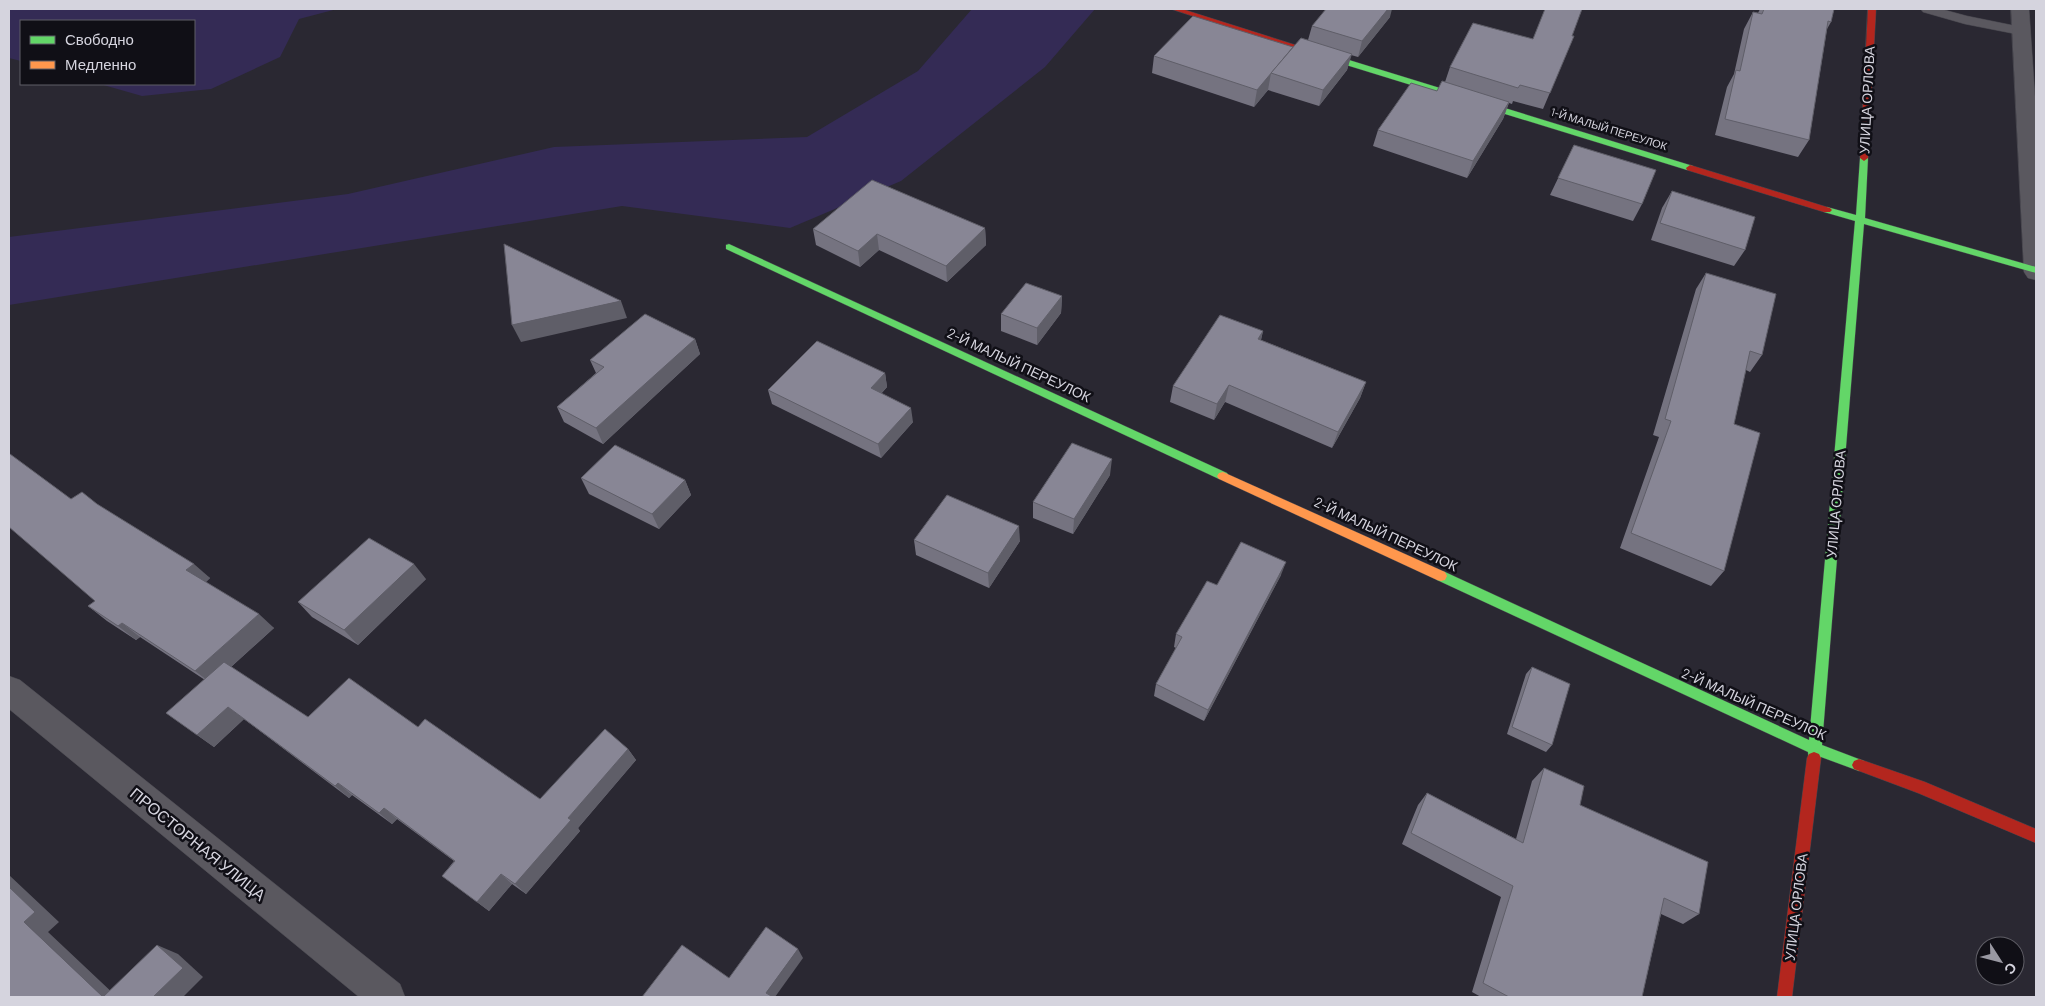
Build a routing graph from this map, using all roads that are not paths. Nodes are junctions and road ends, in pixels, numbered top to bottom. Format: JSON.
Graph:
{"nodes":[{"id":1,"x":1175,"y":9,"type":"edge"},
{"id":2,"x":1872,"y":9,"type":"edge"},
{"id":3,"x":1928,"y":9,"type":"edge"},
{"id":4,"x":2020,"y":9,"type":"edge"},
{"id":5,"x":2021,"y":31,"type":"junction"},
{"id":6,"x":1860,"y":220,"type":"junction"},
{"id":7,"x":730,"y":247,"type":"dead end"},
{"id":8,"x":2036,"y":272,"type":"edge"},
{"id":9,"x":9,"y":690,"type":"edge"},
{"id":10,"x":1815,"y":749,"type":"junction"},
{"id":11,"x":2036,"y":836,"type":"edge"},
{"id":12,"x":387,"y":997,"type":"edge"},
{"id":13,"x":1784,"y":997,"type":"edge"}],
"edges":[{"from":1,"to":6,"type":"street","name":"1-Й МАЛЫЙ ПЕРЕУЛОК"},
{"from":2,"to":6,"type":"street","name":"УЛИЦА ОРЛОВА"},
{"from":3,"to":5,"type":"lane"},
{"from":4,"to":5,"type":"street"},
{"from":5,"to":8,"type":"street"},
{"from":6,"to":8,"type":"street","name":"1-Й МАЛЫЙ ПЕРЕУЛОК"},
{"from":6,"to":10,"type":"street","name":"УЛИЦА ОРЛОВА"},
{"from":7,"to":10,"type":"street","name":"2-Й МАЛЫЙ ПЕРЕУЛОК"},
{"from":9,"to":12,"type":"street","name":"ПРОСТОРНАЯ УЛИЦА"},
{"from":10,"to":11,"type":"street","name":"2-Й МАЛЫЙ ПЕРЕУЛОК"},
{"from":10,"to":13,"type":"street","name":"УЛИЦА ОРЛОВА"}]}
